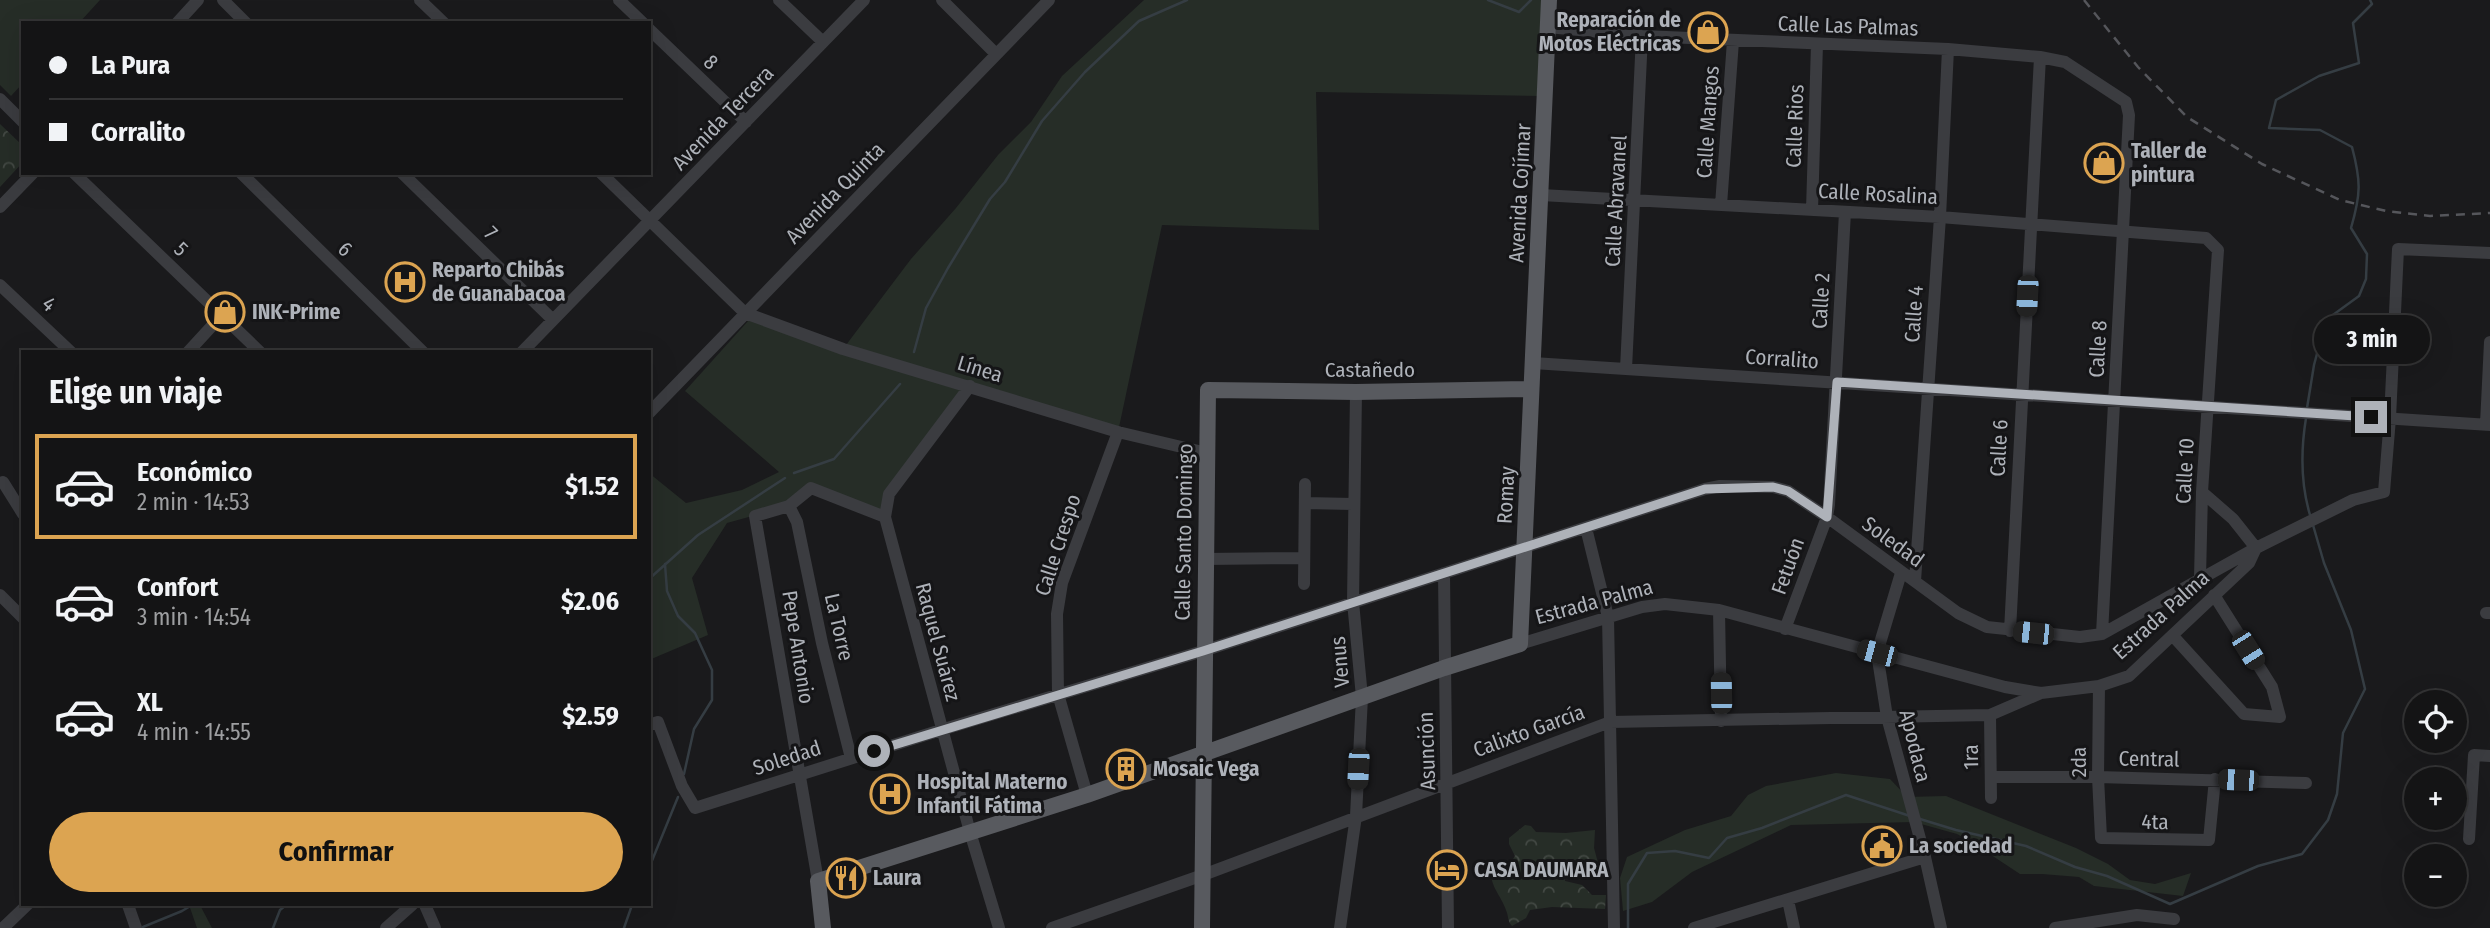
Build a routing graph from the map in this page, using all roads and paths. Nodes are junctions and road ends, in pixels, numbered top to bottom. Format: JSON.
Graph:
{"nodes":[{"id":1,"x":198,"y":0,"type":"edge"},
{"id":2,"x":223,"y":0,"type":"edge"},
{"id":3,"x":420,"y":0,"type":"edge"},
{"id":4,"x":619,"y":0,"type":"edge"},
{"id":5,"x":779,"y":0,"type":"edge"},
{"id":6,"x":864,"y":0,"type":"edge"},
{"id":7,"x":942,"y":0,"type":"edge"},
{"id":8,"x":1049,"y":0,"type":"edge"},
{"id":9,"x":1549,"y":0,"type":"edge"},
{"id":10,"x":179,"y":21,"type":"edge"},
{"id":11,"x":244,"y":21,"type":"edge"},
{"id":12,"x":442,"y":21,"type":"edge"},
{"id":13,"x":641,"y":21,"type":"edge"},
{"id":14,"x":1548,"y":27,"type":"junction"},
{"id":15,"x":651,"y":31,"type":"edge"},
{"id":16,"x":1642,"y":36,"type":"junction"},
{"id":17,"x":1732,"y":41,"type":"junction"},
{"id":18,"x":823,"y":42,"type":"junction"},
{"id":19,"x":1817,"y":44,"type":"junction"},
{"id":20,"x":1948,"y":49,"type":"junction"},
{"id":21,"x":996,"y":54,"type":"junction"},
{"id":22,"x":2040,"y":58,"type":"junction"},
{"id":23,"x":0,"y":99,"type":"edge"},
{"id":24,"x":2129,"y":109,"type":"joint"},
{"id":25,"x":21,"y":120,"type":"edge"},
{"id":26,"x":746,"y":122,"type":"junction"},
{"id":27,"x":31,"y":175,"type":"edge"},
{"id":28,"x":76,"y":175,"type":"edge"},
{"id":29,"x":243,"y":175,"type":"edge"},
{"id":30,"x":404,"y":175,"type":"edge"},
{"id":31,"x":602,"y":175,"type":"edge"},
{"id":32,"x":1541,"y":195,"type":"junction"},
{"id":33,"x":1636,"y":200,"type":"junction"},
{"id":34,"x":1721,"y":205,"type":"junction"},
{"id":35,"x":0,"y":206,"type":"edge"},
{"id":36,"x":1812,"y":210,"type":"junction"},
{"id":37,"x":1845,"y":212,"type":"junction"},
{"id":38,"x":1940,"y":217,"type":"junction"},
{"id":39,"x":650,"y":221,"type":"junction"},
{"id":40,"x":2031,"y":223,"type":"junction"},
{"id":41,"x":2124,"y":231,"type":"junction"},
{"id":42,"x":2212,"y":242,"type":"joint"},
{"id":43,"x":2490,"y":253,"type":"edge"},
{"id":44,"x":0,"y":285,"type":"edge"},
{"id":45,"x":745,"y":313,"type":"junction"},
{"id":46,"x":222,"y":315,"type":"junction"},
{"id":47,"x":554,"y":320,"type":"junction"},
{"id":48,"x":2490,"y":342,"type":"edge"},
{"id":49,"x":69,"y":350,"type":"edge"},
{"id":50,"x":190,"y":350,"type":"edge"},
{"id":51,"x":258,"y":350,"type":"edge"},
{"id":52,"x":421,"y":350,"type":"edge"},
{"id":53,"x":524,"y":350,"type":"edge"},
{"id":54,"x":1533,"y":363,"type":"junction"},
{"id":55,"x":1626,"y":369,"type":"junction"},
{"id":56,"x":1837,"y":382,"type":"junction"},
{"id":57,"x":970,"y":386,"type":"junction"},
{"id":58,"x":1928,"y":388,"type":"junction"},
{"id":59,"x":1531,"y":389,"type":"junction"},
{"id":60,"x":1208,"y":390,"type":"joint"},
{"id":61,"x":1356,"y":392,"type":"junction"},
{"id":62,"x":2021,"y":394,"type":"junction"},
{"id":63,"x":2115,"y":400,"type":"junction"},
{"id":64,"x":2208,"y":407,"type":"junction"},
{"id":65,"x":651,"y":411,"type":"edge"},
{"id":66,"x":2390,"y":418,"type":"junction"},
{"id":67,"x":2488,"y":425,"type":"edge"},
{"id":68,"x":1118,"y":432,"type":"junction"},
{"id":69,"x":1207,"y":453,"type":"junction"},
{"id":70,"x":3,"y":482,"type":"dead end"},
{"id":71,"x":1305,"y":484,"type":"dead end"},
{"id":72,"x":2202,"y":492,"type":"junction"},
{"id":73,"x":1305,"y":503,"type":"junction"},
{"id":74,"x":1353,"y":504,"type":"junction"},
{"id":75,"x":789,"y":506,"type":"junction"},
{"id":76,"x":21,"y":511,"type":"edge"},
{"id":77,"x":886,"y":517,"type":"junction"},
{"id":78,"x":1827,"y":517,"type":"junction"},
{"id":79,"x":1587,"y":528,"type":"junction"},
{"id":80,"x":2256,"y":548,"type":"junction"},
{"id":81,"x":1524,"y":549,"type":"junction"},
{"id":82,"x":1304,"y":558,"type":"junction"},
{"id":83,"x":1205,"y":559,"type":"junction"},
{"id":84,"x":1444,"y":573,"type":"junction"},
{"id":85,"x":1901,"y":573,"type":"junction"},
{"id":86,"x":2200,"y":578,"type":"junction"},
{"id":87,"x":1915,"y":581,"type":"junction"},
{"id":88,"x":1304,"y":584,"type":"dead end"},
{"id":89,"x":0,"y":595,"type":"edge"},
{"id":90,"x":2214,"y":595,"type":"junction"},
{"id":91,"x":1353,"y":602,"type":"junction"},
{"id":92,"x":1719,"y":610,"type":"junction"},
{"id":93,"x":21,"y":616,"type":"edge"},
{"id":94,"x":1608,"y":617,"type":"junction"},
{"id":95,"x":1785,"y":629,"type":"junction"},
{"id":96,"x":2010,"y":631,"type":"junction"},
{"id":97,"x":2102,"y":634,"type":"junction"},
{"id":98,"x":2173,"y":636,"type":"junction"},
{"id":99,"x":1520,"y":644,"type":"junction"},
{"id":100,"x":1203,"y":651,"type":"junction"},
{"id":101,"x":1877,"y":653,"type":"junction"},
{"id":102,"x":1444,"y":668,"type":"junction"},
{"id":103,"x":2099,"y":687,"type":"junction"},
{"id":104,"x":2041,"y":693,"type":"junction"},
{"id":105,"x":1058,"y":694,"type":"junction"},
{"id":106,"x":1362,"y":697,"type":"junction"},
{"id":107,"x":1990,"y":715,"type":"junction"},
{"id":108,"x":1887,"y":717,"type":"junction"},
{"id":109,"x":1721,"y":720,"type":"junction"},
{"id":110,"x":1610,"y":722,"type":"junction"},
{"id":111,"x":651,"y":724,"type":"edge"},
{"id":112,"x":942,"y":730,"type":"junction"},
{"id":113,"x":1203,"y":754,"type":"junction"},
{"id":114,"x":2490,"y":756,"type":"edge"},
{"id":115,"x":851,"y":758,"type":"junction"},
{"id":116,"x":798,"y":775,"type":"junction"},
{"id":117,"x":1991,"y":777,"type":"junction"},
{"id":118,"x":2098,"y":777,"type":"junction"},
{"id":119,"x":2215,"y":779,"type":"junction"},
{"id":120,"x":1448,"y":781,"type":"junction"},
{"id":121,"x":2305,"y":783,"type":"dead end"},
{"id":122,"x":1087,"y":795,"type":"junction"},
{"id":123,"x":1991,"y":798,"type":"dead end"},
{"id":124,"x":1356,"y":817,"type":"junction"},
{"id":125,"x":970,"y":832,"type":"junction"},
{"id":126,"x":2101,"y":838,"type":"joint"},
{"id":127,"x":2469,"y":839,"type":"dead end"},
{"id":128,"x":1925,"y":857,"type":"junction"},
{"id":129,"x":1203,"y":875,"type":"junction"},
{"id":130,"x":818,"y":881,"type":"junction"},
{"id":131,"x":1788,"y":900,"type":"junction"},
{"id":132,"x":26,"y":906,"type":"edge"},
{"id":133,"x":128,"y":906,"type":"edge"},
{"id":134,"x":411,"y":906,"type":"edge"},
{"id":135,"x":425,"y":906,"type":"edge"},
{"id":136,"x":2174,"y":919,"type":"dead end"},
{"id":137,"x":3,"y":928,"type":"edge"},
{"id":138,"x":135,"y":928,"type":"edge"},
{"id":139,"x":386,"y":928,"type":"edge"},
{"id":140,"x":435,"y":928,"type":"edge"},
{"id":141,"x":823,"y":928,"type":"edge"},
{"id":142,"x":999,"y":928,"type":"edge"},
{"id":143,"x":1052,"y":928,"type":"edge"},
{"id":144,"x":1202,"y":928,"type":"edge"},
{"id":145,"x":1340,"y":928,"type":"edge"},
{"id":146,"x":1448,"y":928,"type":"edge"},
{"id":147,"x":1614,"y":928,"type":"edge"},
{"id":148,"x":1694,"y":928,"type":"edge"},
{"id":149,"x":1794,"y":928,"type":"edge"},
{"id":150,"x":1941,"y":928,"type":"edge"},
{"id":151,"x":2055,"y":928,"type":"edge"}],
"edges":[{"from":1,"to":10,"type":"street"},
{"from":2,"to":11,"type":"street"},
{"from":3,"to":12,"type":"street"},
{"from":4,"to":13,"type":"street"},
{"from":5,"to":18,"type":"street"},
{"from":6,"to":18,"type":"street","name":"Avenida Tercera"},
{"from":7,"to":21,"type":"street"},
{"from":8,"to":21,"type":"street","name":"Avenida Quinta"},
{"from":9,"to":14,"type":"main road","name":"Avenida Cojímar"},
{"from":14,"to":16,"type":"street","name":"Calle Las Palmas"},
{"from":14,"to":32,"type":"main road","name":"Avenida Cojímar"},
{"from":15,"to":26,"type":"street","name":"8"},
{"from":16,"to":17,"type":"street","name":"Calle Las Palmas"},
{"from":16,"to":33,"type":"street","name":"Calle Abravanel"},
{"from":17,"to":19,"type":"street","name":"Calle Las Palmas"},
{"from":17,"to":34,"type":"street","name":"Calle Mangos"},
{"from":18,"to":26,"type":"street","name":"Avenida Tercera"},
{"from":19,"to":20,"type":"street","name":"Calle Las Palmas"},
{"from":19,"to":36,"type":"street","name":"Calle Rios"},
{"from":20,"to":22,"type":"street","name":"Calle Las Palmas"},
{"from":20,"to":38,"type":"street","name":"Calle 4"},
{"from":21,"to":45,"type":"street","name":"Avenida Quinta"},
{"from":22,"to":24,"type":"street","name":"Calle Las Palmas"},
{"from":22,"to":40,"type":"street","name":"Calle 6"},
{"from":23,"to":25,"type":"street"},
{"from":24,"to":41,"type":"street","name":"Calle 8"},
{"from":26,"to":39,"type":"street","name":"Avenida Tercera"},
{"from":27,"to":35,"type":"street"},
{"from":28,"to":46,"type":"street","name":"5"},
{"from":29,"to":52,"type":"street","name":"6"},
{"from":30,"to":47,"type":"street","name":"7"},
{"from":31,"to":39,"type":"street"},
{"from":32,"to":33,"type":"street","name":"Calle Rosalina"},
{"from":32,"to":54,"type":"main road","name":"Avenida Cojímar"},
{"from":33,"to":34,"type":"street","name":"Calle Rosalina"},
{"from":33,"to":55,"type":"street","name":"Calle Abravanel"},
{"from":34,"to":36,"type":"street","name":"Calle Rosalina"},
{"from":36,"to":37,"type":"street","name":"Calle Rosalina"},
{"from":37,"to":38,"type":"street","name":"Calle Rosalina"},
{"from":37,"to":56,"type":"street","name":"Calle 2"},
{"from":38,"to":40,"type":"street","name":"Calle Rosalina"},
{"from":38,"to":58,"type":"street","name":"Calle 4"},
{"from":39,"to":45,"type":"street"},
{"from":39,"to":47,"type":"street","name":"Avenida Tercera"},
{"from":40,"to":41,"type":"street","name":"Calle Rosalina"},
{"from":40,"to":62,"type":"street","name":"Calle 6"},
{"from":41,"to":42,"type":"street","name":"Calle Rosalina"},
{"from":41,"to":63,"type":"street","name":"Calle 8"},
{"from":42,"to":64,"type":"street","name":"Calle 10"},
{"from":43,"to":66,"type":"street"},
{"from":44,"to":49,"type":"street","name":"4"},
{"from":45,"to":57,"type":"street","name":"Línea"},
{"from":45,"to":65,"type":"street","name":"Avenida Quinta"},
{"from":46,"to":50,"type":"street"},
{"from":46,"to":51,"type":"street","name":"5"},
{"from":47,"to":53,"type":"street","name":"Avenida Tercera"},
{"from":48,"to":67,"type":"street"},
{"from":54,"to":55,"type":"street","name":"Corralito"},
{"from":54,"to":59,"type":"main road","name":"Avenida Cojímar"},
{"from":55,"to":56,"type":"street","name":"Corralito"},
{"from":56,"to":58,"type":"street","name":"Corralito"},
{"from":56,"to":78,"type":"street","name":"Calle 2"},
{"from":57,"to":68,"type":"street","name":"Línea"},
{"from":57,"to":77,"type":"street"},
{"from":58,"to":62,"type":"street","name":"Corralito"},
{"from":58,"to":87,"type":"street","name":"Calle 4"},
{"from":59,"to":61,"type":"main road","name":"Castañedo"},
{"from":59,"to":81,"type":"main road","name":"Romay"},
{"from":60,"to":61,"type":"main road","name":"Castañedo"},
{"from":60,"to":69,"type":"main road","name":"Calle Santo Domingo"},
{"from":61,"to":74,"type":"street","name":"Venus"},
{"from":62,"to":63,"type":"street","name":"Corralito"},
{"from":62,"to":96,"type":"street","name":"Calle 6"},
{"from":63,"to":64,"type":"street","name":"Corralito"},
{"from":63,"to":97,"type":"street","name":"Calle 8"},
{"from":64,"to":66,"type":"street","name":"Corralito"},
{"from":64,"to":72,"type":"street","name":"Calle 10"},
{"from":66,"to":67,"type":"street","name":"Corralito"},
{"from":66,"to":80,"type":"street","name":"Estrada Palma"},
{"from":68,"to":69,"type":"street","name":"Línea"},
{"from":68,"to":105,"type":"street","name":"Calle Crespo"},
{"from":69,"to":83,"type":"main road","name":"Calle Santo Domingo"},
{"from":70,"to":76,"type":"street"},
{"from":71,"to":73,"type":"street"},
{"from":72,"to":80,"type":"street"},
{"from":72,"to":86,"type":"street","name":"Calle 10"},
{"from":73,"to":74,"type":"street"},
{"from":73,"to":82,"type":"street"},
{"from":74,"to":91,"type":"street","name":"Venus"},
{"from":75,"to":77,"type":"street","name":"Pepe Antonio"},
{"from":75,"to":115,"type":"street","name":"La Torre"},
{"from":75,"to":116,"type":"street","name":"Pepe Antonio"},
{"from":77,"to":112,"type":"street","name":"Raquel Suárez"},
{"from":78,"to":79,"type":"street","name":"Soledad"},
{"from":78,"to":85,"type":"street","name":"Soledad"},
{"from":78,"to":95,"type":"street","name":"Fetuón"},
{"from":79,"to":81,"type":"street","name":"Soledad"},
{"from":79,"to":94,"type":"street"},
{"from":80,"to":86,"type":"street","name":"Soledad"},
{"from":80,"to":90,"type":"street","name":"Estrada Palma"},
{"from":81,"to":84,"type":"street","name":"Soledad"},
{"from":81,"to":99,"type":"main road","name":"Romay"},
{"from":82,"to":83,"type":"street"},
{"from":82,"to":88,"type":"street"},
{"from":83,"to":100,"type":"main road","name":"Calle Santo Domingo"},
{"from":84,"to":91,"type":"street","name":"Soledad"},
{"from":84,"to":102,"type":"street","name":"Asunción"},
{"from":85,"to":87,"type":"street","name":"Soledad"},
{"from":85,"to":101,"type":"street","name":"Apodaca"},
{"from":86,"to":97,"type":"street","name":"Soledad"},
{"from":87,"to":96,"type":"street","name":"Soledad"},
{"from":89,"to":93,"type":"street"},
{"from":90,"to":98,"type":"street","name":"Estrada Palma"},
{"from":90,"to":98,"type":"street"},
{"from":91,"to":100,"type":"street","name":"Soledad"},
{"from":91,"to":106,"type":"street","name":"Venus"},
{"from":92,"to":94,"type":"street","name":"Estrada Palma"},
{"from":92,"to":95,"type":"street","name":"Estrada Palma"},
{"from":92,"to":109,"type":"street"},
{"from":94,"to":99,"type":"street","name":"Estrada Palma"},
{"from":94,"to":110,"type":"street"},
{"from":95,"to":101,"type":"street","name":"Estrada Palma"},
{"from":96,"to":97,"type":"street","name":"Soledad"},
{"from":98,"to":103,"type":"street","name":"Estrada Palma"},
{"from":99,"to":102,"type":"main road","name":"Estrada Palma"},
{"from":100,"to":105,"type":"street","name":"Soledad"},
{"from":100,"to":113,"type":"main road","name":"Calle Santo Domingo"},
{"from":101,"to":104,"type":"street","name":"Estrada Palma"},
{"from":101,"to":108,"type":"street","name":"Apodaca"},
{"from":102,"to":106,"type":"main road","name":"Estrada Palma"},
{"from":102,"to":120,"type":"street","name":"Asunción"},
{"from":103,"to":104,"type":"street","name":"Estrada Palma"},
{"from":103,"to":118,"type":"street","name":"2da"},
{"from":104,"to":107,"type":"street","name":"Calixto García"},
{"from":105,"to":112,"type":"street","name":"Soledad"},
{"from":105,"to":122,"type":"street","name":"Calle Crespo"},
{"from":106,"to":113,"type":"main road","name":"Estrada Palma"},
{"from":106,"to":124,"type":"street","name":"Venus"},
{"from":107,"to":108,"type":"street","name":"Calixto García"},
{"from":107,"to":117,"type":"street","name":"1ra"},
{"from":108,"to":109,"type":"street","name":"Calixto García"},
{"from":108,"to":128,"type":"street","name":"Apodaca"},
{"from":109,"to":110,"type":"street","name":"Calixto García"},
{"from":110,"to":120,"type":"street","name":"Calixto García"},
{"from":110,"to":147,"type":"street"},
{"from":111,"to":116,"type":"street","name":"Soledad"},
{"from":112,"to":115,"type":"street","name":"Soledad"},
{"from":112,"to":125,"type":"street","name":"Raquel Suárez"},
{"from":113,"to":122,"type":"main road","name":"Estrada Palma"},
{"from":113,"to":129,"type":"main road","name":"Calle Santo Domingo"},
{"from":114,"to":127,"type":"street"},
{"from":115,"to":116,"type":"street","name":"Soledad"},
{"from":116,"to":130,"type":"street","name":"Pepe Antonio"},
{"from":117,"to":118,"type":"street","name":"Central"},
{"from":117,"to":123,"type":"street","name":"1ra"},
{"from":118,"to":119,"type":"street","name":"Central"},
{"from":118,"to":126,"type":"street","name":"2da"},
{"from":119,"to":121,"type":"street","name":"Central"},
{"from":119,"to":126,"type":"street","name":"4ta"},
{"from":120,"to":124,"type":"street","name":"Calixto García"},
{"from":120,"to":146,"type":"street","name":"Asunción"},
{"from":122,"to":125,"type":"main road","name":"Estrada Palma"},
{"from":124,"to":129,"type":"street","name":"Calixto García"},
{"from":124,"to":145,"type":"street","name":"Venus"},
{"from":125,"to":130,"type":"main road","name":"Estrada Palma"},
{"from":125,"to":142,"type":"street","name":"Raquel Suárez"},
{"from":128,"to":131,"type":"street"},
{"from":128,"to":150,"type":"street","name":"Apodaca"},
{"from":129,"to":143,"type":"street","name":"Calixto García"},
{"from":129,"to":144,"type":"main road","name":"Calle Santo Domingo"},
{"from":130,"to":141,"type":"main road","name":"Pepe Antonio"},
{"from":131,"to":148,"type":"street"},
{"from":131,"to":149,"type":"street"},
{"from":132,"to":137,"type":"street"},
{"from":133,"to":138,"type":"street"},
{"from":134,"to":139,"type":"street"},
{"from":135,"to":140,"type":"street"},
{"from":136,"to":151,"type":"street"}]}
